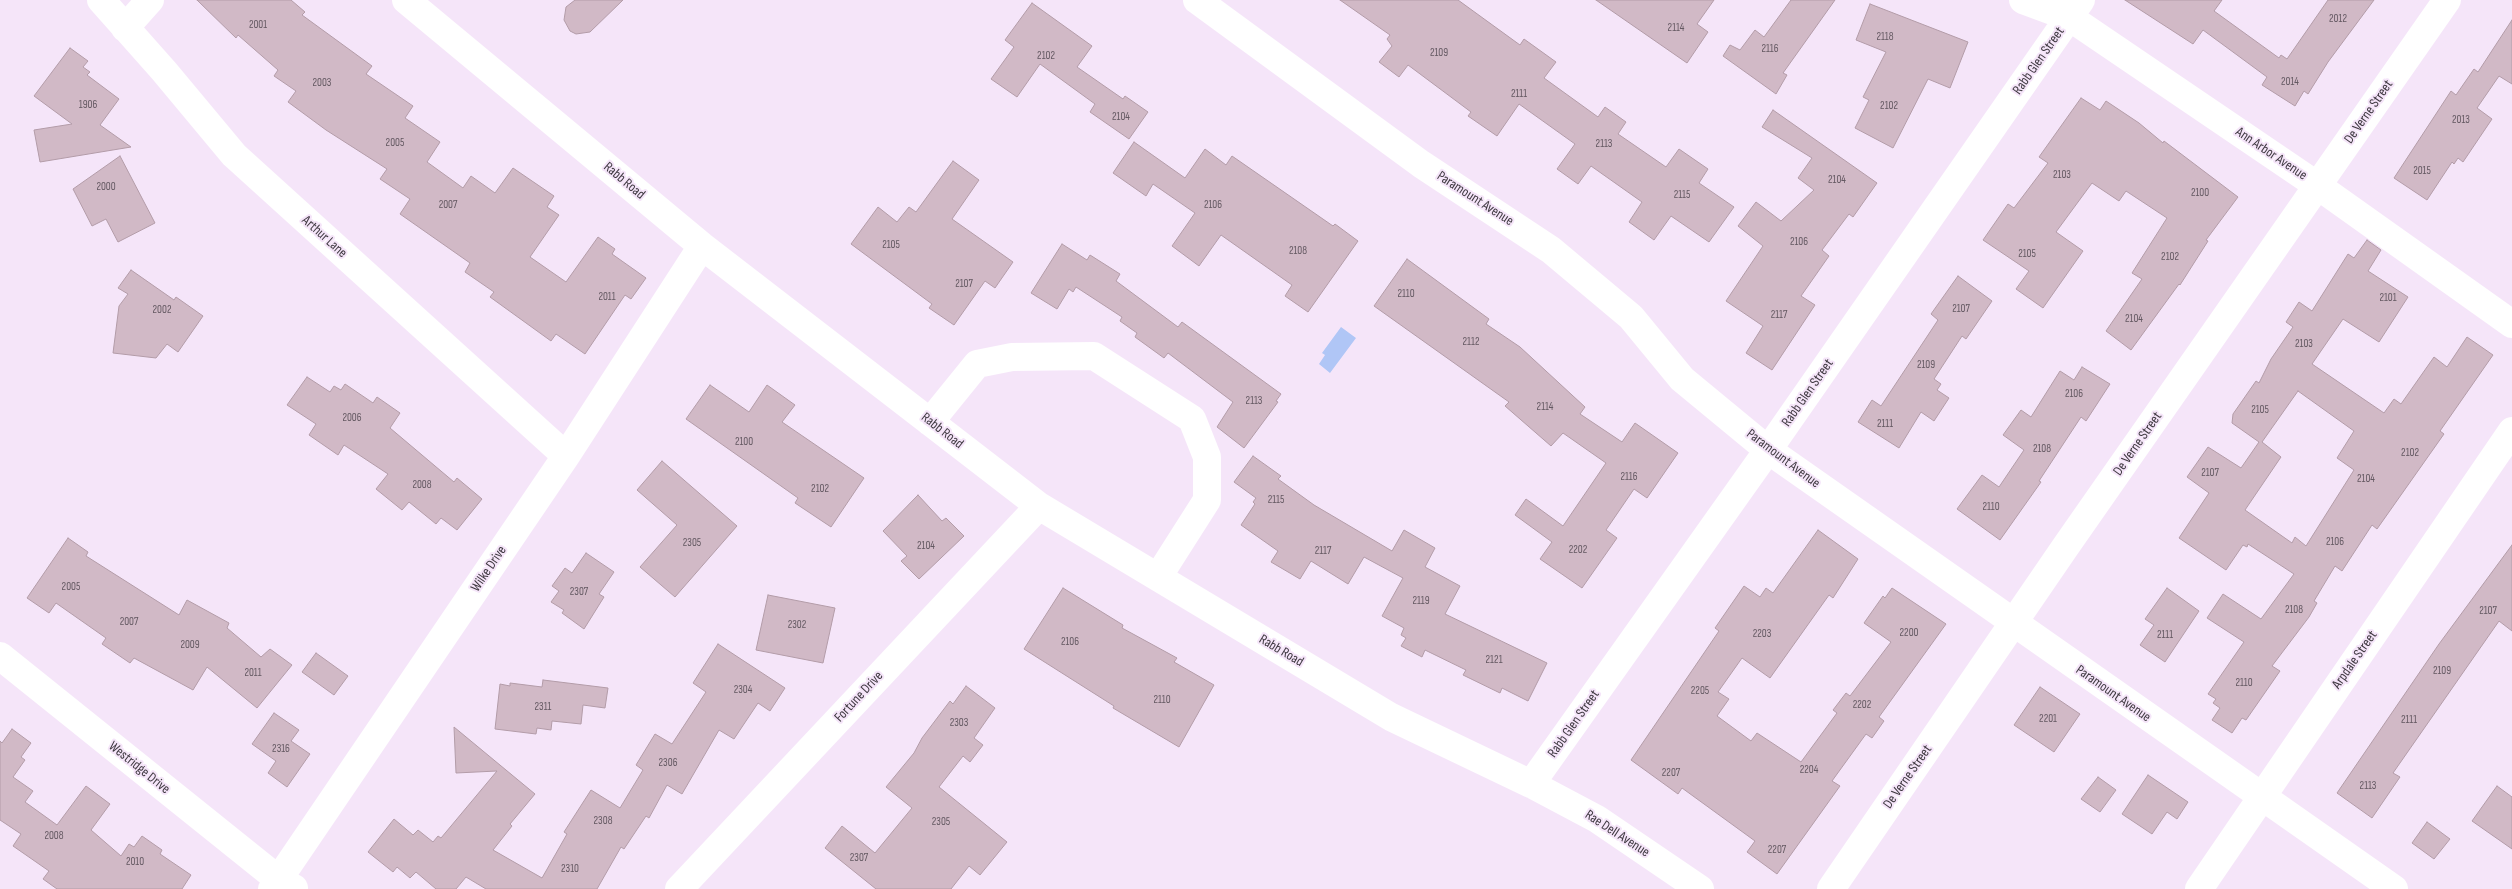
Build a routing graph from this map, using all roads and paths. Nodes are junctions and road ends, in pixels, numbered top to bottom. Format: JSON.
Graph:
{"nodes":[{"id":1,"x":101,"y":0,"type":"edge"},
{"id":2,"x":150,"y":0,"type":"edge"},
{"id":3,"x":406,"y":0,"type":"edge"},
{"id":4,"x":1197,"y":0,"type":"edge"},
{"id":5,"x":2022,"y":0,"type":"edge"},
{"id":6,"x":2446,"y":0,"type":"edge"},
{"id":7,"x":2075,"y":8,"type":"edge"},
{"id":8,"x":126,"y":28,"type":"junction"},
{"id":9,"x":2318,"y":186,"type":"junction"},
{"id":10,"x":702,"y":246,"type":"junction"},
{"id":11,"x":2512,"y":324,"type":"edge"},
{"id":12,"x":930,"y":422,"type":"junction"},
{"id":13,"x":2512,"y":431,"type":"edge"},
{"id":14,"x":1768,"y":450,"type":"junction"},
{"id":15,"x":566,"y":456,"type":"junction"},
{"id":16,"x":1039,"y":506,"type":"junction"},
{"id":17,"x":1158,"y":577,"type":"junction"},
{"id":18,"x":2014,"y":624,"type":"junction"},
{"id":19,"x":0,"y":656,"type":"edge"},
{"id":20,"x":1531,"y":784,"type":"junction"},
{"id":21,"x":2260,"y":797,"type":"junction"},
{"id":22,"x":282,"y":886,"type":"edge"},
{"id":23,"x":680,"y":889,"type":"edge"},
{"id":24,"x":1700,"y":889,"type":"edge"},
{"id":25,"x":1831,"y":889,"type":"edge"},
{"id":26,"x":2199,"y":889,"type":"edge"},
{"id":27,"x":2394,"y":889,"type":"edge"}],
"edges":[{"from":1,"to":8,"type":"street","name":"Arthur Lane"},
{"from":2,"to":8,"type":"street"},
{"from":3,"to":10,"type":"street","name":"Rabb Road"},
{"from":4,"to":14,"type":"street","name":"Paramount Avenue"},
{"from":5,"to":7,"type":"street","name":"Ann Arbor Avenue"},
{"from":6,"to":9,"type":"street","name":"De Verne Street"},
{"from":7,"to":9,"type":"street","name":"Ann Arbor Avenue"},
{"from":7,"to":14,"type":"street","name":"Rabb Glen Street"},
{"from":8,"to":15,"type":"street","name":"Arthur Lane"},
{"from":9,"to":11,"type":"street","name":"Ann Arbor Avenue"},
{"from":9,"to":18,"type":"street","name":"De Verne Street"},
{"from":10,"to":12,"type":"street","name":"Rabb Road"},
{"from":10,"to":15,"type":"street","name":"Wilke Drive"},
{"from":12,"to":16,"type":"street","name":"Rabb Road"},
{"from":12,"to":17,"type":"street"},
{"from":13,"to":21,"type":"street","name":"Arpdale Street"},
{"from":14,"to":18,"type":"street","name":"Paramount Avenue"},
{"from":14,"to":20,"type":"street","name":"Rabb Glen Street"},
{"from":15,"to":22,"type":"street","name":"Wilke Drive"},
{"from":16,"to":17,"type":"street","name":"Rabb Road"},
{"from":16,"to":23,"type":"street","name":"Fortune Drive"},
{"from":17,"to":20,"type":"street","name":"Rabb Road"},
{"from":18,"to":21,"type":"street","name":"Paramount Avenue"},
{"from":18,"to":25,"type":"street","name":"De Verne Street"},
{"from":19,"to":22,"type":"street","name":"Westridge Drive"},
{"from":20,"to":24,"type":"street","name":"Rae Dell Avenue"},
{"from":21,"to":26,"type":"street","name":"Arpdale Street"},
{"from":21,"to":27,"type":"street","name":"Paramount Avenue"}]}
